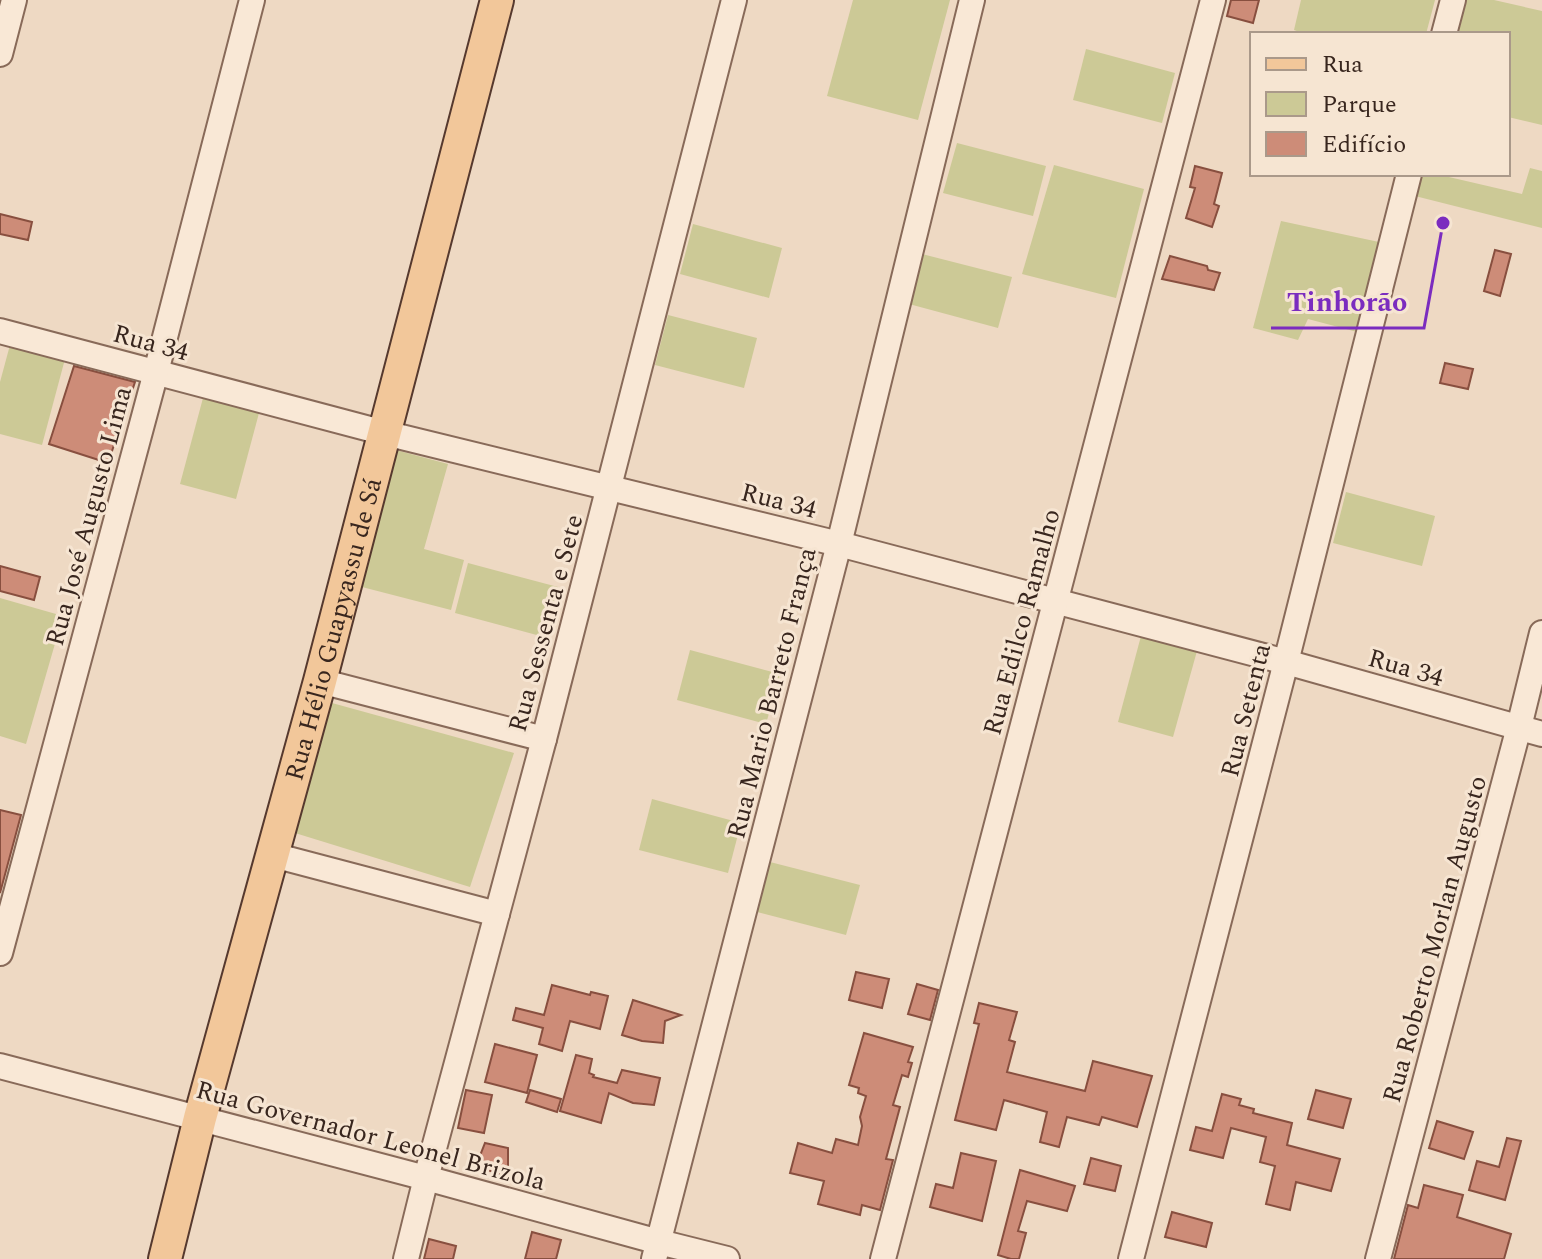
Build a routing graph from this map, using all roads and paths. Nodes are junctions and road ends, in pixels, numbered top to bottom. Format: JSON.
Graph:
{"nodes":[{"id":1,"x":14,"y":0,"type":"edge"},
{"id":2,"x":252,"y":0,"type":"edge"},
{"id":3,"x":497,"y":0,"type":"edge"},
{"id":4,"x":734,"y":0,"type":"edge"},
{"id":5,"x":972,"y":0,"type":"edge"},
{"id":6,"x":1213,"y":0,"type":"edge"},
{"id":7,"x":1453,"y":0,"type":"edge"},
{"id":8,"x":1445,"y":32,"type":"edge"},
{"id":9,"x":0,"y":54,"type":"edge"},
{"id":10,"x":1408,"y":176,"type":"edge"},
{"id":11,"x":0,"y":331,"type":"edge"},
{"id":12,"x":156,"y":372,"type":"junction"},
{"id":13,"x":385,"y":433,"type":"junction"},
{"id":14,"x":609,"y":487,"type":"junction"},
{"id":15,"x":839,"y":544,"type":"junction"},
{"id":16,"x":1056,"y":602,"type":"junction"},
{"id":17,"x":1542,"y":633,"type":"edge"},
{"id":18,"x":1286,"y":662,"type":"junction"},
{"id":19,"x":320,"y":681,"type":"junction"},
{"id":20,"x":1530,"y":730,"type":"edge"},
{"id":21,"x":544,"y":739,"type":"junction"},
{"id":22,"x":273,"y":855,"type":"junction"},
{"id":23,"x":497,"y":914,"type":"junction"},
{"id":24,"x":0,"y":953,"type":"edge"},
{"id":25,"x":0,"y":1066,"type":"edge"},
{"id":26,"x":200,"y":1118,"type":"junction"},
{"id":27,"x":426,"y":1178,"type":"junction"},
{"id":28,"x":657,"y":1251,"type":"edge"},
{"id":29,"x":165,"y":1259,"type":"edge"},
{"id":30,"x":406,"y":1259,"type":"edge"},
{"id":31,"x":727,"y":1259,"type":"edge"},
{"id":32,"x":883,"y":1259,"type":"edge"},
{"id":33,"x":1131,"y":1259,"type":"edge"},
{"id":34,"x":1378,"y":1259,"type":"edge"}],
"edges":[{"from":1,"to":9,"type":"street"},
{"from":2,"to":12,"type":"street","name":"Rua José Augusto Lima"},
{"from":3,"to":13,"type":"main road","name":"Rua Hélio Guapyassu de Sá"},
{"from":4,"to":14,"type":"street","name":"Rua Sessenta e Sete"},
{"from":5,"to":15,"type":"street","name":"Rua Mario Barreto França"},
{"from":6,"to":16,"type":"street","name":"Rua Edilco Ramalho"},
{"from":7,"to":8,"type":"street"},
{"from":10,"to":18,"type":"street","name":"Rua Setenta"},
{"from":11,"to":12,"type":"street","name":"Rua 34"},
{"from":12,"to":13,"type":"street","name":"Rua 34"},
{"from":12,"to":24,"type":"street","name":"Rua José Augusto Lima"},
{"from":13,"to":14,"type":"street","name":"Rua 34"},
{"from":13,"to":19,"type":"main road","name":"Rua Hélio Guapyassu de Sá"},
{"from":14,"to":15,"type":"street","name":"Rua 34"},
{"from":14,"to":21,"type":"street","name":"Rua Sessenta e Sete"},
{"from":15,"to":16,"type":"street","name":"Rua 34"},
{"from":15,"to":28,"type":"street","name":"Rua Mario Barreto França"},
{"from":16,"to":18,"type":"street","name":"Rua 34"},
{"from":16,"to":32,"type":"street","name":"Rua Edilco Ramalho"},
{"from":17,"to":20,"type":"street","name":"Rua Roberto Morlan Augusto"},
{"from":18,"to":20,"type":"street","name":"Rua 34"},
{"from":18,"to":33,"type":"street","name":"Rua Setenta"},
{"from":19,"to":21,"type":"street"},
{"from":19,"to":22,"type":"main road","name":"Rua Hélio Guapyassu de Sá"},
{"from":20,"to":34,"type":"street","name":"Rua Roberto Morlan Augusto"},
{"from":21,"to":23,"type":"street","name":"Rua Sessenta e Sete"},
{"from":22,"to":23,"type":"street"},
{"from":22,"to":26,"type":"main road","name":"Rua Hélio Guapyassu de Sá"},
{"from":23,"to":27,"type":"street","name":"Rua Sessenta e Sete"},
{"from":25,"to":26,"type":"street","name":"Rua Governador Leonel Brizola"},
{"from":26,"to":27,"type":"street","name":"Rua Governador Leonel Brizola"},
{"from":26,"to":29,"type":"main road","name":"Rua Hélio Guapyassu de Sá"},
{"from":27,"to":28,"type":"street","name":"Rua Governador Leonel Brizola"},
{"from":27,"to":30,"type":"street","name":"Rua Sessenta e Sete"},
{"from":28,"to":31,"type":"street","name":"Rua Governador Leonel Brizola"}]}
